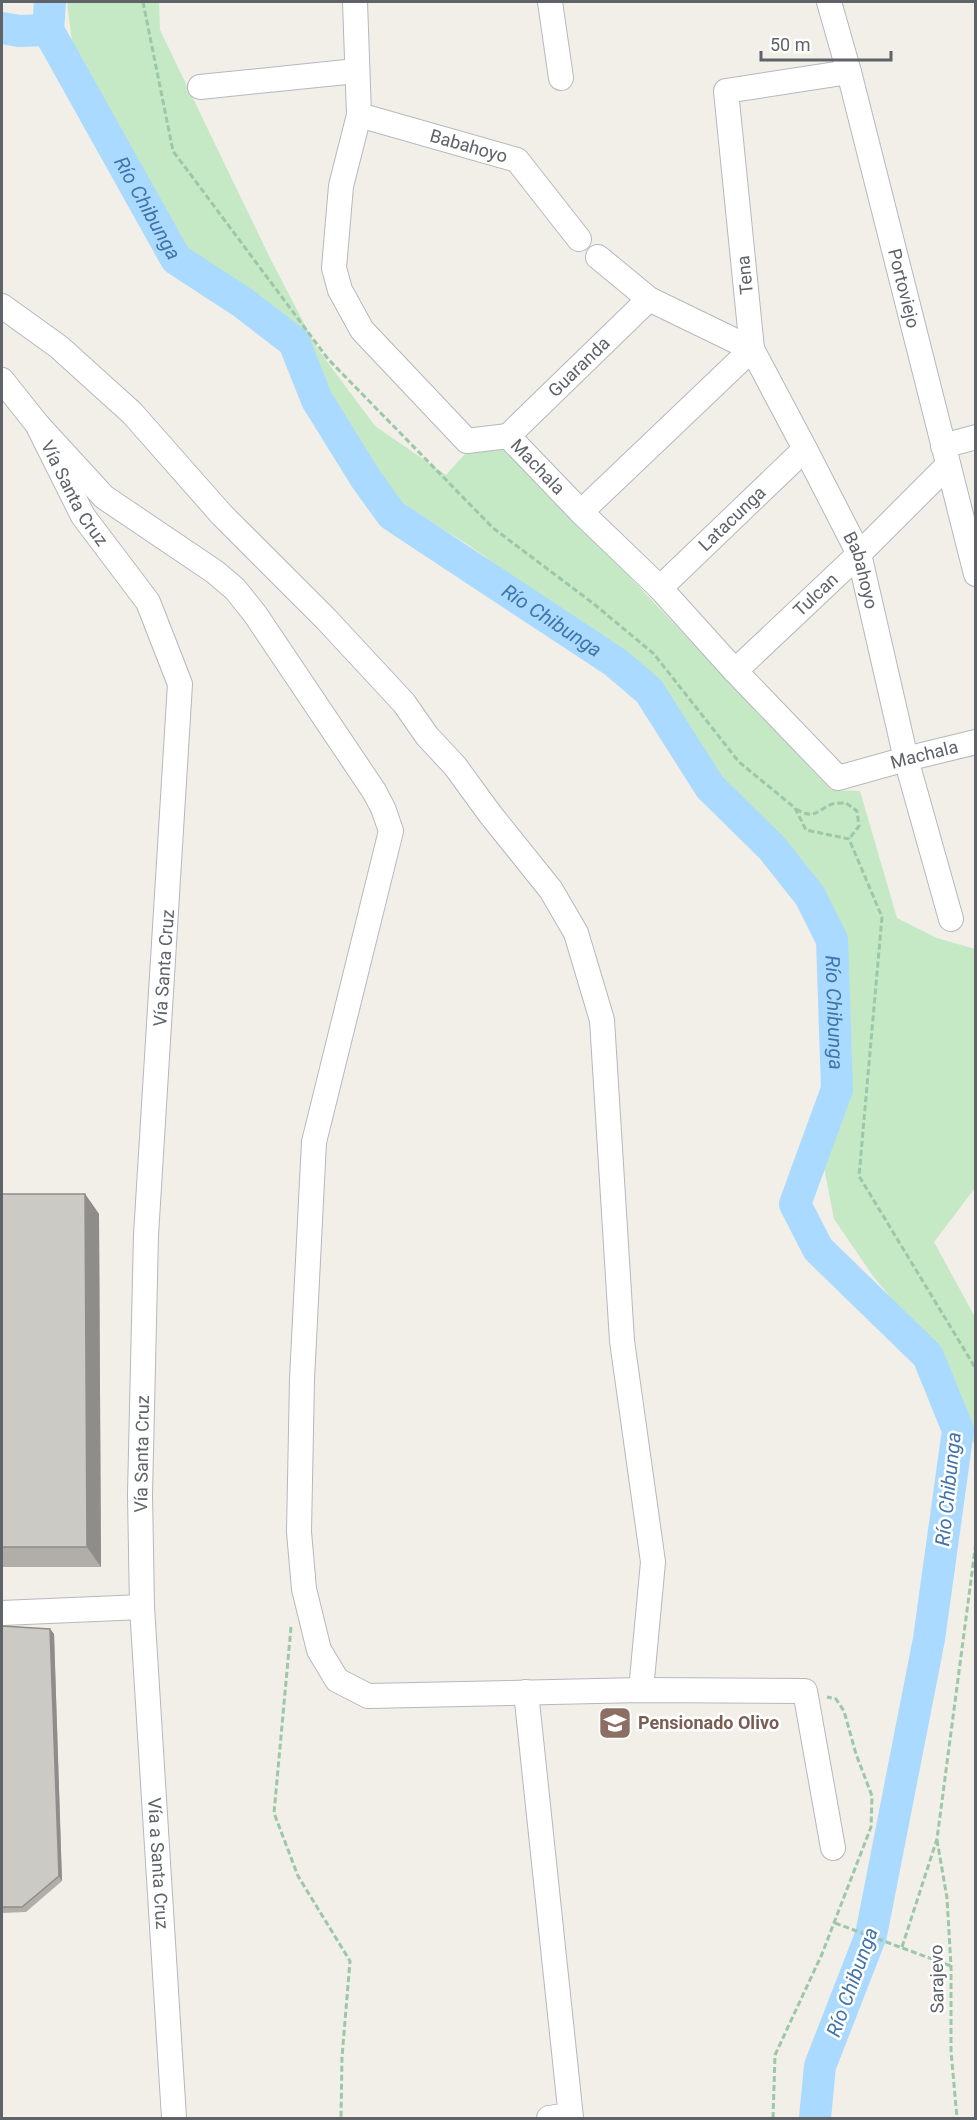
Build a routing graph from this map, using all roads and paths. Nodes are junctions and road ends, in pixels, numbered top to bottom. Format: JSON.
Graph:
{"nodes":[{"id":1,"x":143,"y":2,"type":"edge"},
{"id":2,"x":355,"y":2,"type":"edge"},
{"id":3,"x":550,"y":2,"type":"edge"},
{"id":4,"x":829,"y":2,"type":"edge"},
{"id":5,"x":356,"y":71,"type":"junction"},
{"id":6,"x":849,"y":72,"type":"junction"},
{"id":7,"x":561,"y":78,"type":"dead end"},
{"id":8,"x":201,"y":87,"type":"dead end"},
{"id":9,"x":359,"y":115,"type":"junction"},
{"id":10,"x":579,"y":238,"type":"dead end"},
{"id":11,"x":598,"y":257,"type":"dead end"},
{"id":12,"x":649,"y":299,"type":"junction"},
{"id":13,"x":2,"y":306,"type":"edge"},
{"id":14,"x":752,"y":349,"type":"junction"},
{"id":15,"x":2,"y":380,"type":"edge"},
{"id":16,"x":37,"y":424,"type":"junction"},
{"id":17,"x":508,"y":436,"type":"junction"},
{"id":18,"x":975,"y":437,"type":"edge"},
{"id":19,"x":806,"y":450,"type":"junction"},
{"id":20,"x":945,"y":456,"type":"junction"},
{"id":21,"x":581,"y":512,"type":"junction"},
{"id":22,"x":859,"y":554,"type":"junction"},
{"id":23,"x":973,"y":560,"type":"edge"},
{"id":24,"x":660,"y":588,"type":"junction"},
{"id":25,"x":735,"y":671,"type":"junction"},
{"id":26,"x":975,"y":742,"type":"edge"},
{"id":27,"x":906,"y":759,"type":"junction"},
{"id":28,"x":795,"y":808,"type":"junction"},
{"id":29,"x":849,"y":839,"type":"junction"},
{"id":30,"x":951,"y":919,"type":"dead end"},
{"id":31,"x":975,"y":1369,"type":"edge"},
{"id":32,"x":975,"y":1542,"type":"edge"},
{"id":33,"x":142,"y":1607,"type":"junction"},
{"id":34,"x":2,"y":1613,"type":"edge"},
{"id":35,"x":291,"y":1626,"type":"dead end"},
{"id":36,"x":641,"y":1690,"type":"junction"},
{"id":37,"x":805,"y":1691,"type":"junction"},
{"id":38,"x":526,"y":1692,"type":"junction"},
{"id":39,"x":937,"y":1839,"type":"junction"},
{"id":40,"x":833,"y":1848,"type":"dead end"},
{"id":41,"x":835,"y":1923,"type":"junction"},
{"id":42,"x":902,"y":1947,"type":"junction"},
{"id":43,"x":951,"y":1966,"type":"junction"},
{"id":44,"x":563,"y":2117,"type":"edge"},
{"id":45,"x":174,"y":2118,"type":"edge"},
{"id":46,"x":341,"y":2118,"type":"edge"},
{"id":47,"x":773,"y":2118,"type":"edge"},
{"id":48,"x":957,"y":2118,"type":"edge"}],
"edges":[{"from":1,"to":28,"type":"path"},
{"from":2,"to":5,"type":"street","name":"Machala"},
{"from":3,"to":7,"type":"street"},
{"from":4,"to":6,"type":"street","name":"Portoviejo"},
{"from":5,"to":8,"type":"street"},
{"from":5,"to":9,"type":"street","name":"Machala"},
{"from":6,"to":14,"type":"street","name":"Tena"},
{"from":6,"to":20,"type":"street","name":"Portoviejo"},
{"from":9,"to":10,"type":"street","name":"Babahoyo"},
{"from":9,"to":17,"type":"street","name":"Machala"},
{"from":11,"to":12,"type":"street"},
{"from":12,"to":14,"type":"street"},
{"from":12,"to":17,"type":"street","name":"Guaranda"},
{"from":13,"to":36,"type":"street"},
{"from":14,"to":19,"type":"street","name":"Babahoyo"},
{"from":14,"to":21,"type":"street"},
{"from":15,"to":16,"type":"street","name":"Vía Santa Cruz"},
{"from":16,"to":33,"type":"street","name":"Vía Santa Cruz"},
{"from":16,"to":38,"type":"street"},
{"from":17,"to":21,"type":"street","name":"Machala"},
{"from":18,"to":20,"type":"street","name":"Tulcan"},
{"from":19,"to":22,"type":"street","name":"Babahoyo"},
{"from":19,"to":24,"type":"street","name":"Latacunga"},
{"from":20,"to":22,"type":"street","name":"Tulcan"},
{"from":20,"to":23,"type":"street","name":"Portoviejo"},
{"from":21,"to":24,"type":"street","name":"Machala"},
{"from":22,"to":25,"type":"street","name":"Tulcan"},
{"from":22,"to":27,"type":"street","name":"Babahoyo"},
{"from":24,"to":25,"type":"street","name":"Machala"},
{"from":25,"to":27,"type":"street","name":"Machala"},
{"from":26,"to":27,"type":"street","name":"Machala"},
{"from":27,"to":30,"type":"street","name":"Babahoyo"},
{"from":28,"to":29,"type":"path"},
{"from":28,"to":29,"type":"path"},
{"from":29,"to":31,"type":"path"},
{"from":32,"to":39,"type":"path"},
{"from":33,"to":34,"type":"street"},
{"from":33,"to":45,"type":"street","name":"Vía a Santa Cruz"},
{"from":35,"to":46,"type":"path"},
{"from":36,"to":37,"type":"street"},
{"from":36,"to":38,"type":"street"},
{"from":37,"to":40,"type":"street"},
{"from":37,"to":41,"type":"path"},
{"from":38,"to":44,"type":"street"},
{"from":39,"to":42,"type":"path"},
{"from":39,"to":43,"type":"path","name":"Sarajevo"},
{"from":41,"to":42,"type":"path"},
{"from":41,"to":47,"type":"path"},
{"from":42,"to":43,"type":"path"},
{"from":43,"to":48,"type":"path","name":"Sarajevo"}]}
